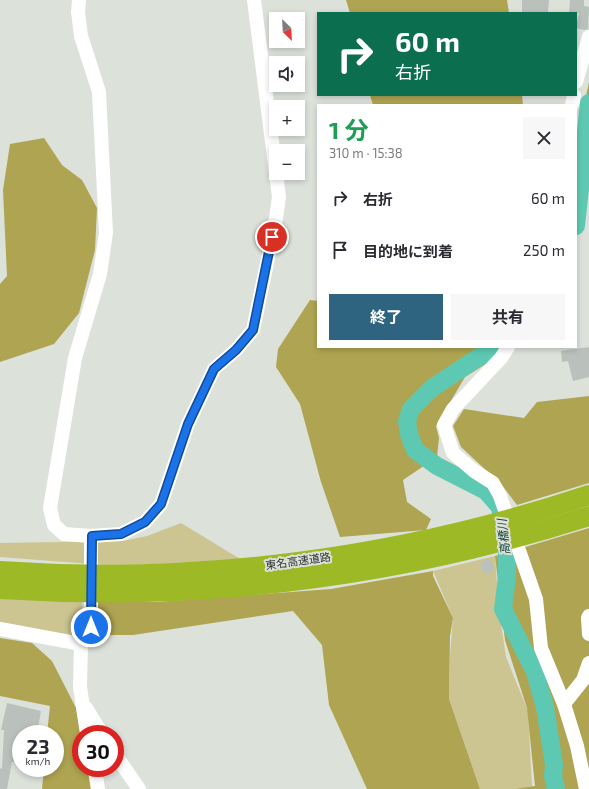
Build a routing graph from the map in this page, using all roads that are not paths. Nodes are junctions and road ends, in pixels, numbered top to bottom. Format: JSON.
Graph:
{"nodes":[{"id":1,"x":79,"y":0,"type":"edge"},
{"id":2,"x":254,"y":0,"type":"edge"},
{"id":3,"x":589,"y":37,"type":"edge"},
{"id":4,"x":577,"y":79,"type":"edge"},
{"id":5,"x":504,"y":352,"type":"edge"},
{"id":6,"x":589,"y":495,"type":"edge"},
{"id":7,"x":589,"y":516,"type":"edge"},
{"id":8,"x":91,"y":539,"type":"junction"},
{"id":9,"x":0,"y":571,"type":"edge"},
{"id":10,"x":0,"y":589,"type":"edge"},
{"id":11,"x":589,"y":616,"type":"edge"},
{"id":12,"x":0,"y":629,"type":"edge"},
{"id":13,"x":589,"y":634,"type":"edge"},
{"id":14,"x":82,"y":644,"type":"junction"},
{"id":15,"x":589,"y":663,"type":"edge"},
{"id":16,"x":82,"y":703,"type":"junction"},
{"id":17,"x":564,"y":704,"type":"junction"},
{"id":18,"x":86,"y":725,"type":"edge"},
{"id":19,"x":96,"y":725,"type":"edge"},
{"id":20,"x":124,"y":767,"type":"edge"},
{"id":21,"x":96,"y":777,"type":"edge"},
{"id":22,"x":98,"y":789,"type":"edge"},
{"id":23,"x":139,"y":789,"type":"edge"},
{"id":24,"x":586,"y":789,"type":"edge"}],
"edges":[{"from":1,"to":8,"type":"street"},
{"from":2,"to":8,"type":"street"},
{"from":3,"to":4,"type":"street"},
{"from":5,"to":17,"type":"street"},
{"from":6,"to":9,"type":"highway","name":"東名高速道路"},
{"from":7,"to":10,"type":"highway","name":"東名高速道路"},
{"from":8,"to":14,"type":"street"},
{"from":11,"to":13,"type":"street"},
{"from":12,"to":14,"type":"street"},
{"from":14,"to":16,"type":"street"},
{"from":15,"to":17,"type":"street"},
{"from":16,"to":18,"type":"street"},
{"from":16,"to":19,"type":"street"},
{"from":17,"to":24,"type":"street"},
{"from":20,"to":23,"type":"street"},
{"from":21,"to":22,"type":"street"}]}
